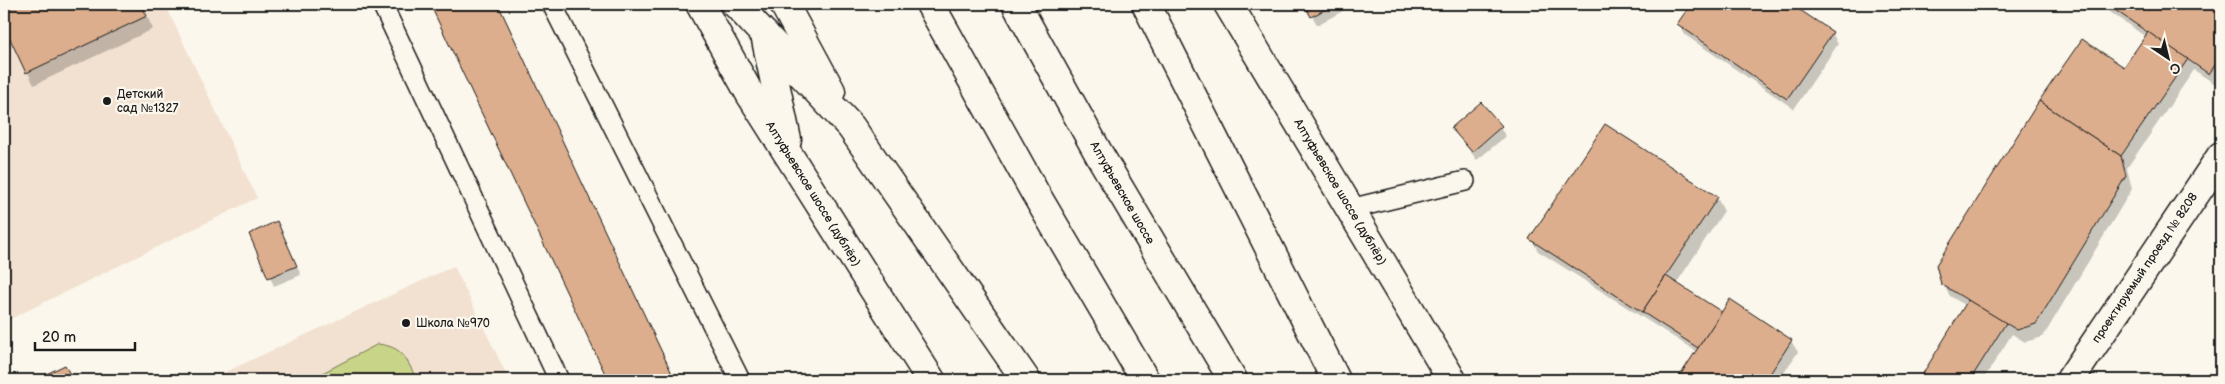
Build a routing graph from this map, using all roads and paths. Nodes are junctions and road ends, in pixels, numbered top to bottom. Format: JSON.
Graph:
{"nodes":[{"id":1,"x":382,"y":4,"type":"edge"},
{"id":2,"x":552,"y":4,"type":"edge"},
{"id":3,"x":700,"y":4,"type":"edge"},
{"id":4,"x":736,"y":4,"type":"edge"},
{"id":5,"x":759,"y":4,"type":"edge"},
{"id":6,"x":784,"y":4,"type":"edge"},
{"id":7,"x":930,"y":4,"type":"edge"},
{"id":8,"x":1016,"y":4,"type":"edge"},
{"id":9,"x":1146,"y":4,"type":"edge"},
{"id":10,"x":1228,"y":4,"type":"edge"},
{"id":11,"x":765,"y":35,"type":"junction"},
{"id":12,"x":864,"y":146,"type":"junction"},
{"id":13,"x":2221,"y":156,"type":"edge"},
{"id":14,"x":803,"y":178,"type":"junction"},
{"id":15,"x":1465,"y":181,"type":"dead end"},
{"id":16,"x":1350,"y":209,"type":"junction"},
{"id":17,"x":559,"y":380,"type":"edge"},
{"id":18,"x":740,"y":380,"type":"edge"},
{"id":19,"x":931,"y":380,"type":"edge"},
{"id":20,"x":1026,"y":380,"type":"edge"},
{"id":21,"x":1145,"y":380,"type":"edge"},
{"id":22,"x":1233,"y":380,"type":"edge"},
{"id":23,"x":1336,"y":380,"type":"edge"},
{"id":24,"x":1452,"y":380,"type":"edge"},
{"id":25,"x":2070,"y":380,"type":"edge"}],
"edges":[{"from":1,"to":17,"type":"lane"},
{"from":2,"to":18,"type":"lane"},
{"from":3,"to":14,"type":"main road","name":"Алтуфьевское шоссе (дублёр)"},
{"from":4,"to":11,"type":"main road"},
{"from":5,"to":11,"type":"main road"},
{"from":6,"to":12,"type":"main road"},
{"from":7,"to":21,"type":"main road"},
{"from":8,"to":22,"type":"main road","name":"Алтуфьевское шоссе"},
{"from":9,"to":23,"type":"main road"},
{"from":10,"to":16,"type":"main road","name":"Алтуфьевское шоссе (дублёр)"},
{"from":11,"to":12,"type":"main road"},
{"from":11,"to":14,"type":"main road"},
{"from":12,"to":20,"type":"main road"},
{"from":13,"to":25,"type":"main road","name":"проектируемый проезд № 8208"},
{"from":14,"to":19,"type":"main road","name":"Алтуфьевское шоссе (дублёр)"},
{"from":15,"to":16,"type":"lane"},
{"from":16,"to":24,"type":"main road","name":"Алтуфьевское шоссе (дублёр)"}]}
